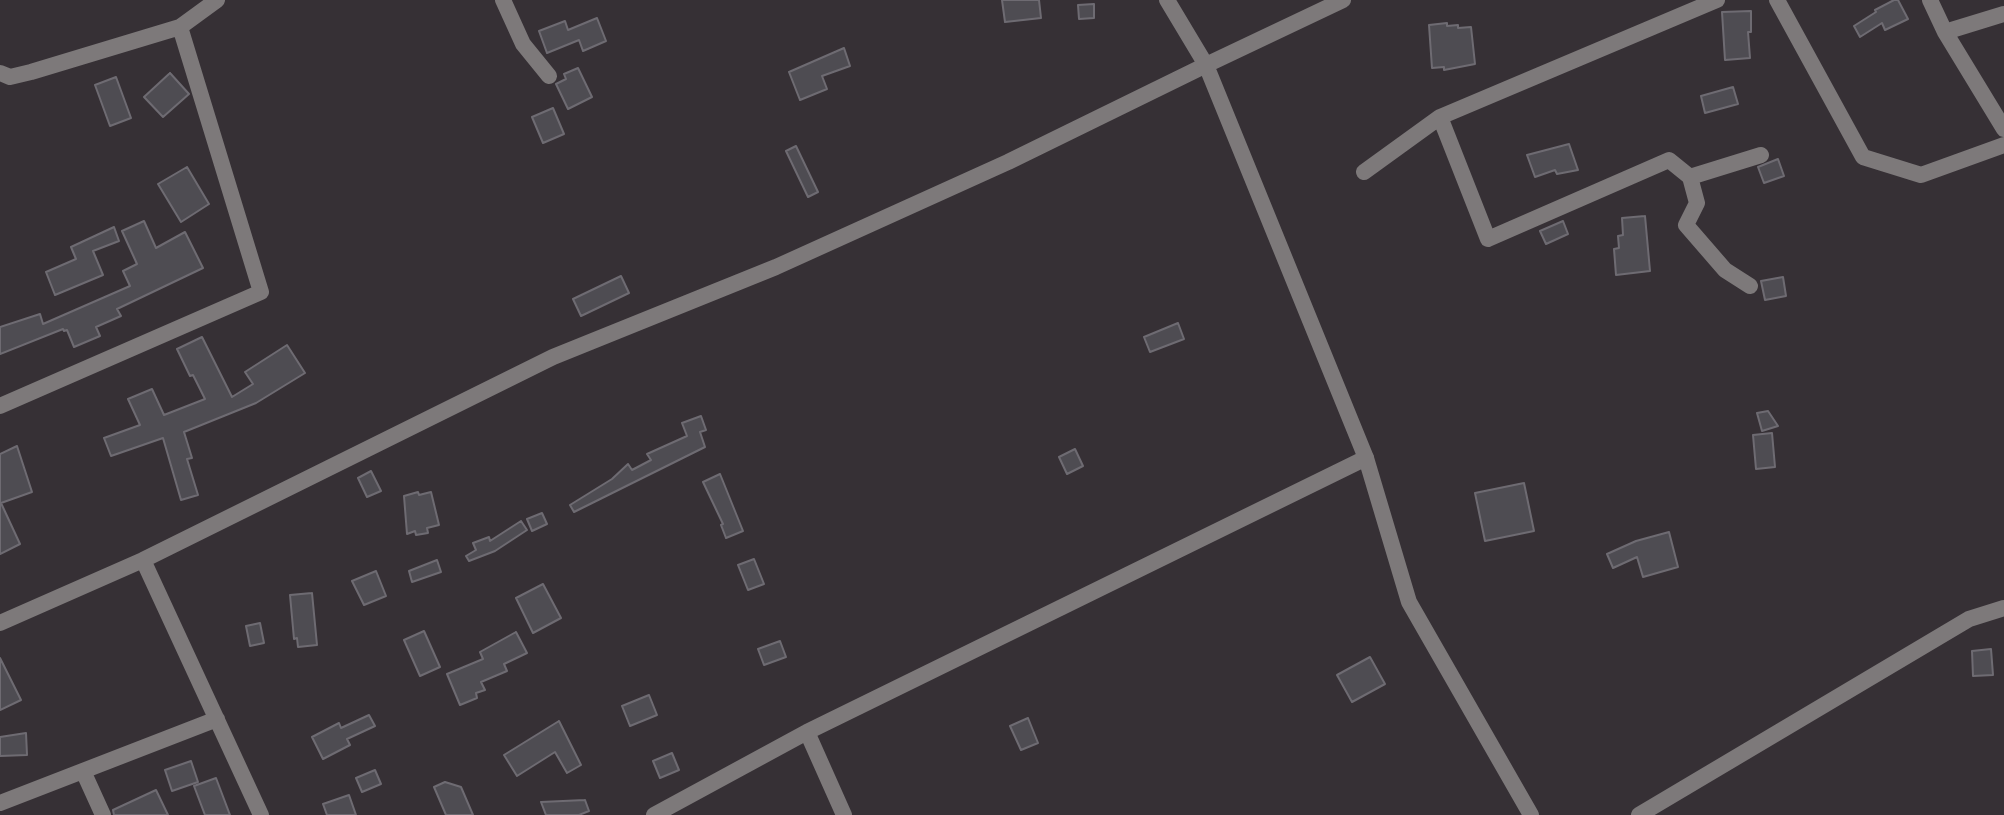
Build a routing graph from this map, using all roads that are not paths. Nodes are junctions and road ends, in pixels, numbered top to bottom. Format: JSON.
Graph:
{"nodes":[{"id":1,"x":217,"y":0,"type":"edge"},
{"id":2,"x":503,"y":0,"type":"edge"},
{"id":3,"x":1167,"y":0,"type":"edge"},
{"id":4,"x":1343,"y":0,"type":"edge"},
{"id":5,"x":1717,"y":0,"type":"edge"},
{"id":6,"x":1777,"y":0,"type":"edge"},
{"id":7,"x":1930,"y":0,"type":"edge"},
{"id":8,"x":2004,"y":14,"type":"edge"},
{"id":9,"x":180,"y":27,"type":"junction"},
{"id":10,"x":1945,"y":32,"type":"junction"},
{"id":11,"x":1206,"y":65,"type":"junction"},
{"id":12,"x":0,"y":73,"type":"edge"},
{"id":13,"x":549,"y":76,"type":"dead end"},
{"id":14,"x":1440,"y":117,"type":"junction"},
{"id":15,"x":2004,"y":129,"type":"edge"},
{"id":16,"x":2004,"y":145,"type":"edge"},
{"id":17,"x":1761,"y":155,"type":"dead end"},
{"id":18,"x":1364,"y":172,"type":"dead end"},
{"id":19,"x":1690,"y":177,"type":"junction"},
{"id":20,"x":1750,"y":286,"type":"dead end"},
{"id":21,"x":0,"y":406,"type":"edge"},
{"id":22,"x":1366,"y":458,"type":"junction"},
{"id":23,"x":143,"y":560,"type":"junction"},
{"id":24,"x":2004,"y":608,"type":"edge"},
{"id":25,"x":0,"y":623,"type":"edge"},
{"id":26,"x":217,"y":719,"type":"junction"},
{"id":27,"x":807,"y":732,"type":"junction"},
{"id":28,"x":83,"y":771,"type":"junction"},
{"id":29,"x":0,"y":803,"type":"edge"},
{"id":30,"x":103,"y":815,"type":"edge"},
{"id":31,"x":261,"y":815,"type":"edge"},
{"id":32,"x":654,"y":815,"type":"edge"},
{"id":33,"x":844,"y":815,"type":"edge"},
{"id":34,"x":1531,"y":815,"type":"edge"},
{"id":35,"x":1639,"y":815,"type":"edge"}],
"edges":[{"from":1,"to":9,"type":"street"},
{"from":2,"to":13,"type":"street"},
{"from":3,"to":11,"type":"street"},
{"from":4,"to":11,"type":"street"},
{"from":5,"to":14,"type":"street"},
{"from":6,"to":16,"type":"street"},
{"from":7,"to":10,"type":"street"},
{"from":8,"to":10,"type":"street"},
{"from":9,"to":12,"type":"street"},
{"from":9,"to":21,"type":"street"},
{"from":10,"to":15,"type":"street"},
{"from":11,"to":22,"type":"street"},
{"from":11,"to":23,"type":"street"},
{"from":14,"to":18,"type":"street"},
{"from":14,"to":19,"type":"street"},
{"from":17,"to":19,"type":"street"},
{"from":19,"to":20,"type":"street"},
{"from":22,"to":27,"type":"street"},
{"from":22,"to":34,"type":"street"},
{"from":23,"to":25,"type":"street"},
{"from":23,"to":26,"type":"street"},
{"from":24,"to":35,"type":"street"},
{"from":26,"to":28,"type":"street"},
{"from":26,"to":31,"type":"street"},
{"from":27,"to":32,"type":"street"},
{"from":27,"to":33,"type":"street"},
{"from":28,"to":29,"type":"street"},
{"from":28,"to":30,"type":"street"}]}
